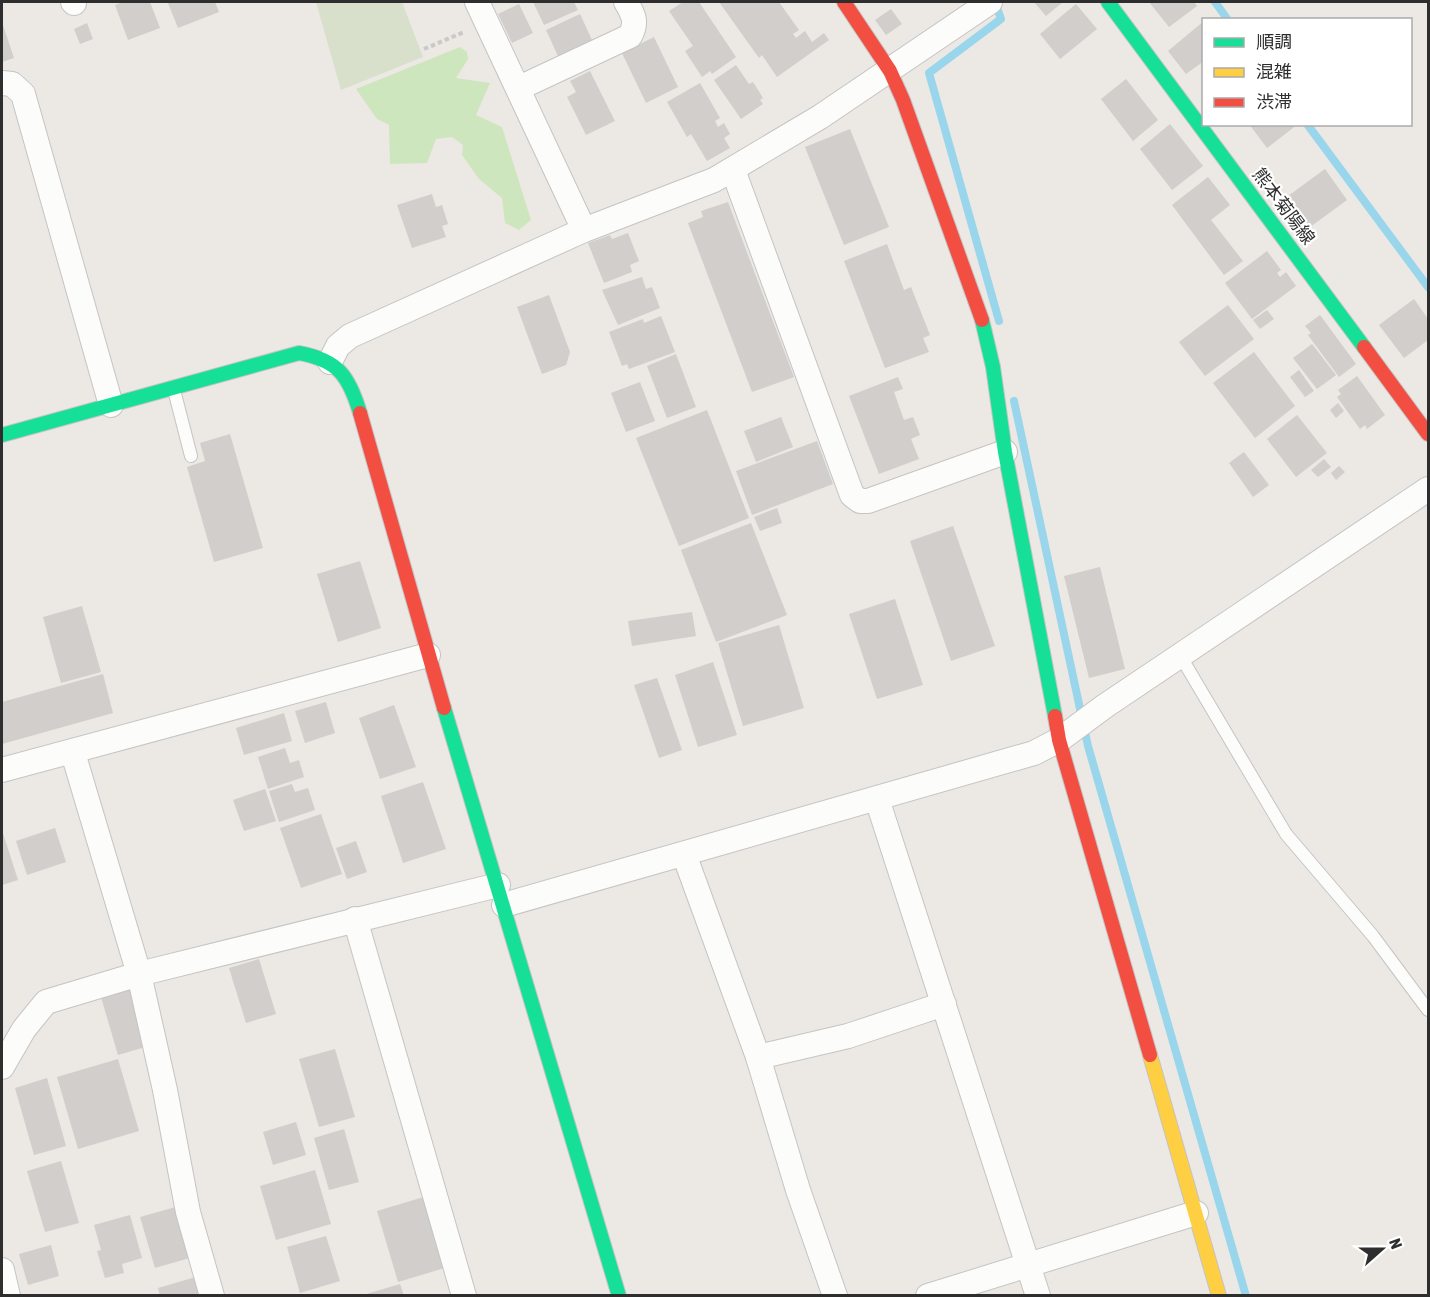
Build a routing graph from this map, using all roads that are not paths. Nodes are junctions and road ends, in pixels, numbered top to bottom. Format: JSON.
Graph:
{"nodes":[{"id":1,"x":477,"y":2,"type":"edge"},
{"id":2,"x":626,"y":2,"type":"edge"},
{"id":3,"x":844,"y":2,"type":"edge"},
{"id":4,"x":990,"y":2,"type":"edge"},
{"id":5,"x":1108,"y":2,"type":"edge"},
{"id":6,"x":890,"y":71,"type":"junction"},
{"id":7,"x":2,"y":82,"type":"edge"},
{"id":8,"x":519,"y":88,"type":"junction"},
{"id":9,"x":733,"y":170,"type":"junction"},
{"id":10,"x":584,"y":230,"type":"junction"},
{"id":11,"x":330,"y":362,"type":"junction"},
{"id":12,"x":174,"y":388,"type":"junction"},
{"id":13,"x":111,"y":405,"type":"junction"},
{"id":14,"x":1428,"y":434,"type":"edge"},
{"id":15,"x":2,"y":435,"type":"edge"},
{"id":16,"x":1005,"y":453,"type":"junction"},
{"id":17,"x":191,"y":456,"type":"dead end"},
{"id":18,"x":1428,"y":489,"type":"edge"},
{"id":19,"x":429,"y":655,"type":"junction"},
{"id":20,"x":1180,"y":657,"type":"junction"},
{"id":21,"x":1059,"y":740,"type":"junction"},
{"id":22,"x":73,"y":753,"type":"junction"},
{"id":23,"x":2,"y":770,"type":"edge"},
{"id":24,"x":877,"y":799,"type":"junction"},
{"id":25,"x":684,"y":854,"type":"junction"},
{"id":26,"x":501,"y":895,"type":"junction"},
{"id":27,"x":355,"y":919,"type":"junction"},
{"id":28,"x":139,"y":974,"type":"junction"},
{"id":29,"x":944,"y":1004,"type":"junction"},
{"id":30,"x":1428,"y":1010,"type":"edge"},
{"id":31,"x":758,"y":1056,"type":"junction"},
{"id":32,"x":2,"y":1067,"type":"edge"},
{"id":33,"x":1196,"y":1213,"type":"junction"},
{"id":34,"x":1030,"y":1265,"type":"junction"},
{"id":35,"x":2,"y":1270,"type":"edge"},
{"id":36,"x":8,"y":1296,"type":"edge"},
{"id":37,"x":212,"y":1296,"type":"edge"},
{"id":38,"x":464,"y":1296,"type":"edge"},
{"id":39,"x":619,"y":1296,"type":"edge"},
{"id":40,"x":835,"y":1296,"type":"edge"},
{"id":41,"x":928,"y":1296,"type":"edge"},
{"id":42,"x":1038,"y":1296,"type":"edge"},
{"id":43,"x":1220,"y":1296,"type":"edge"}],
"edges":[{"from":1,"to":8,"type":"street"},
{"from":2,"to":8,"type":"street"},
{"from":3,"to":6,"type":"street"},
{"from":4,"to":6,"type":"street"},
{"from":5,"to":14,"type":"street","name":"熊本菊陽線"},
{"from":6,"to":9,"type":"street"},
{"from":6,"to":16,"type":"street"},
{"from":7,"to":13,"type":"street"},
{"from":8,"to":10,"type":"street"},
{"from":9,"to":10,"type":"street"},
{"from":9,"to":16,"type":"street"},
{"from":10,"to":11,"type":"street"},
{"from":11,"to":12,"type":"street"},
{"from":11,"to":19,"type":"street"},
{"from":12,"to":13,"type":"street"},
{"from":12,"to":17,"type":"lane"},
{"from":13,"to":15,"type":"street"},
{"from":16,"to":21,"type":"street"},
{"from":18,"to":20,"type":"street"},
{"from":19,"to":22,"type":"street"},
{"from":19,"to":26,"type":"street"},
{"from":20,"to":21,"type":"street"},
{"from":20,"to":30,"type":"lane"},
{"from":21,"to":24,"type":"street"},
{"from":21,"to":33,"type":"street"},
{"from":22,"to":23,"type":"street"},
{"from":22,"to":28,"type":"street"},
{"from":24,"to":25,"type":"street"},
{"from":24,"to":29,"type":"street"},
{"from":25,"to":26,"type":"street"},
{"from":25,"to":31,"type":"street"},
{"from":26,"to":27,"type":"street"},
{"from":26,"to":39,"type":"street"},
{"from":27,"to":28,"type":"street"},
{"from":27,"to":38,"type":"street"},
{"from":28,"to":32,"type":"street"},
{"from":28,"to":37,"type":"street"},
{"from":29,"to":31,"type":"street"},
{"from":29,"to":34,"type":"street"},
{"from":31,"to":40,"type":"street"},
{"from":33,"to":34,"type":"street"},
{"from":33,"to":43,"type":"street"},
{"from":34,"to":41,"type":"street"},
{"from":34,"to":42,"type":"street"},
{"from":35,"to":36,"type":"street"}]}
